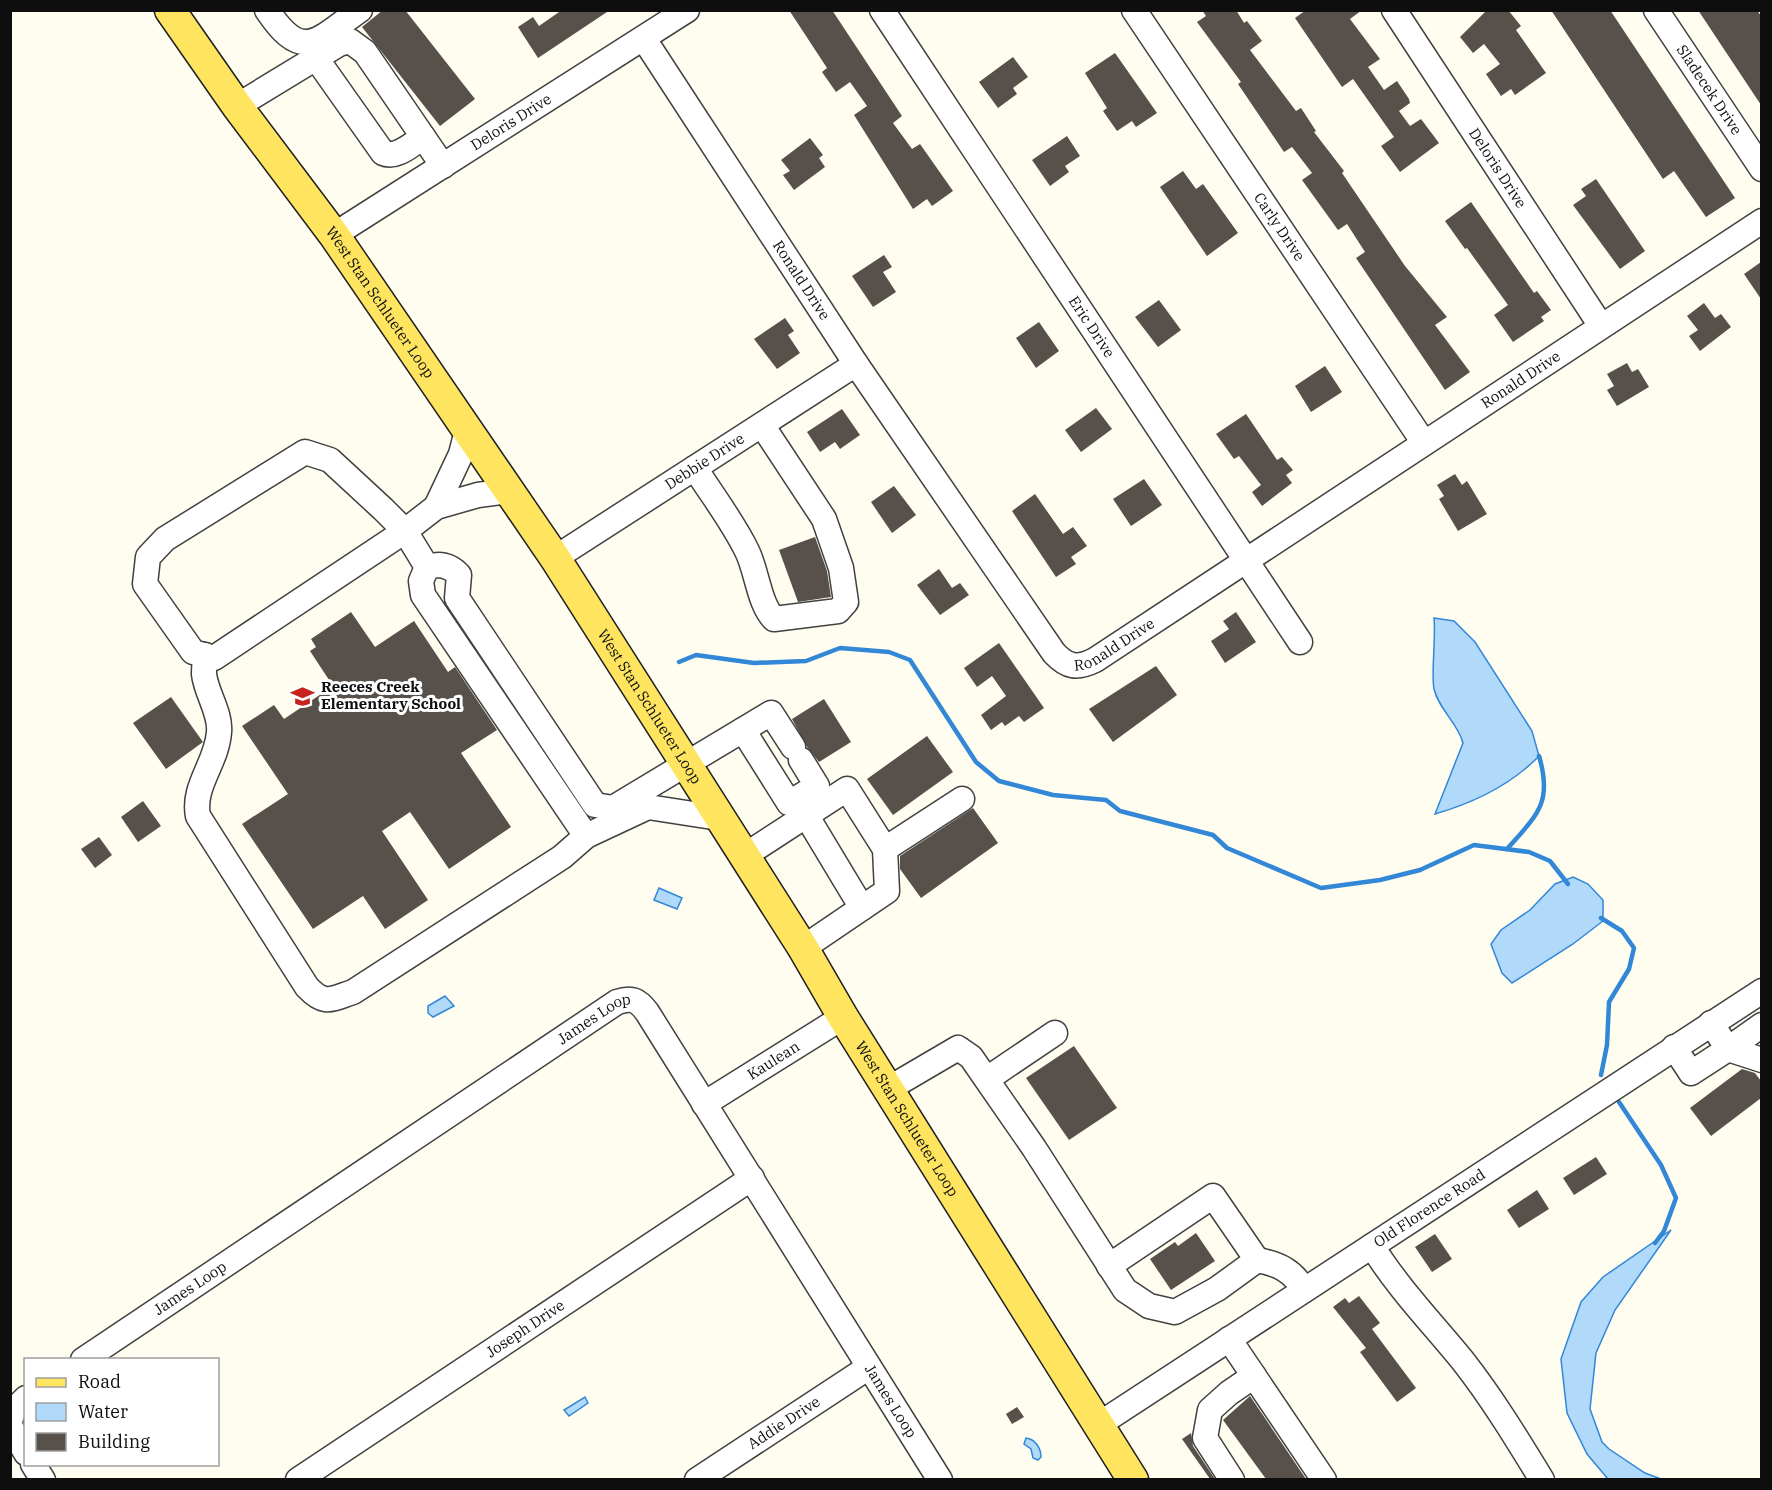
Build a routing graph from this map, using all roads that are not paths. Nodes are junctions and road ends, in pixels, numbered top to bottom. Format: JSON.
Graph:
{"nodes":[{"id":1,"x":170,"y":10,"type":"edge"},
{"id":2,"x":267,"y":10,"type":"edge"},
{"id":3,"x":360,"y":10,"type":"edge"},
{"id":4,"x":687,"y":10,"type":"edge"},
{"id":5,"x":882,"y":10,"type":"edge"},
{"id":6,"x":1134,"y":10,"type":"edge"},
{"id":7,"x":1394,"y":10,"type":"edge"},
{"id":8,"x":1656,"y":10,"type":"edge"},
{"id":9,"x":644,"y":39,"type":"junction"},
{"id":10,"x":316,"y":58,"type":"junction"},
{"id":11,"x":237,"y":106,"type":"junction"},
{"id":12,"x":423,"y":136,"type":"junction"},
{"id":13,"x":443,"y":166,"type":"junction"},
{"id":14,"x":1761,"y":169,"type":"edge"},
{"id":15,"x":1761,"y":221,"type":"edge"},
{"id":16,"x":334,"y":235,"type":"junction"},
{"id":17,"x":1601,"y":326,"type":"junction"},
{"id":18,"x":856,"y":364,"type":"junction"},
{"id":19,"x":762,"y":426,"type":"junction"},
{"id":20,"x":467,"y":431,"type":"junction"},
{"id":21,"x":1424,"y":443,"type":"junction"},
{"id":22,"x":695,"y":468,"type":"junction"},
{"id":23,"x":509,"y":490,"type":"junction"},
{"id":24,"x":436,"y":507,"type":"junction"},
{"id":25,"x":405,"y":531,"type":"junction"},
{"id":26,"x":555,"y":558,"type":"junction"},
{"id":27,"x":1246,"y":559,"type":"junction"},
{"id":28,"x":427,"y":567,"type":"junction"},
{"id":29,"x":1300,"y":642,"type":"dead end"},
{"id":30,"x":205,"y":656,"type":"junction"},
{"id":31,"x":742,"y":730,"type":"junction"},
{"id":32,"x":687,"y":764,"type":"junction"},
{"id":33,"x":962,"y":798,"type":"dead end"},
{"id":34,"x":806,"y":815,"type":"junction"},
{"id":35,"x":719,"y":818,"type":"junction"},
{"id":36,"x":586,"y":836,"type":"junction"},
{"id":37,"x":885,"y":849,"type":"junction"},
{"id":38,"x":744,"y":856,"type":"junction"},
{"id":39,"x":861,"y":909,"type":"junction"},
{"id":40,"x":803,"y":948,"type":"junction"},
{"id":41,"x":1761,"y":990,"type":"edge"},
{"id":42,"x":843,"y":1017,"type":"junction"},
{"id":43,"x":1711,"y":1023,"type":"junction"},
{"id":44,"x":1761,"y":1026,"type":"edge"},
{"id":45,"x":1055,"y":1033,"type":"dead end"},
{"id":46,"x":1674,"y":1047,"type":"junction"},
{"id":47,"x":1728,"y":1048,"type":"junction"},
{"id":48,"x":1761,"y":1060,"type":"edge"},
{"id":49,"x":987,"y":1079,"type":"junction"},
{"id":50,"x":888,"y":1089,"type":"junction"},
{"id":51,"x":704,"y":1104,"type":"junction"},
{"id":52,"x":752,"y":1178,"type":"junction"},
{"id":53,"x":1372,"y":1246,"type":"junction"},
{"id":54,"x":1257,"y":1260,"type":"junction"},
{"id":55,"x":1109,"y":1266,"type":"junction"},
{"id":56,"x":1304,"y":1290,"type":"junction"},
{"id":57,"x":1229,"y":1339,"type":"junction"},
{"id":58,"x":84,"y":1358,"type":"edge"},
{"id":59,"x":869,"y":1366,"type":"junction"},
{"id":60,"x":1254,"y":1377,"type":"junction"},
{"id":61,"x":24,"y":1400,"type":"edge"},
{"id":62,"x":10,"y":1421,"type":"edge"},
{"id":63,"x":1098,"y":1425,"type":"junction"},
{"id":64,"x":10,"y":1426,"type":"edge"},
{"id":65,"x":24,"y":1450,"type":"edge"},
{"id":66,"x":34,"y":1466,"type":"edge"},
{"id":67,"x":43,"y":1479,"type":"edge"},
{"id":68,"x":298,"y":1479,"type":"edge"},
{"id":69,"x":697,"y":1479,"type":"edge"},
{"id":70,"x":940,"y":1479,"type":"edge"},
{"id":71,"x":1134,"y":1479,"type":"edge"},
{"id":72,"x":1232,"y":1479,"type":"edge"},
{"id":73,"x":1324,"y":1479,"type":"edge"},
{"id":74,"x":1542,"y":1479,"type":"edge"}],
"edges":[{"from":1,"to":11,"type":"main road","name":"West Stan Schlueter Loop"},
{"from":2,"to":3,"type":"street"},
{"from":4,"to":9,"type":"street","name":"Deloris Drive"},
{"from":5,"to":27,"type":"street","name":"Eric Drive"},
{"from":6,"to":21,"type":"street","name":"Carly Drive"},
{"from":7,"to":17,"type":"street","name":"Deloris Drive"},
{"from":8,"to":14,"type":"street","name":"Sladecek Drive"},
{"from":9,"to":13,"type":"street","name":"Deloris Drive"},
{"from":9,"to":18,"type":"street","name":"Ronald Drive"},
{"from":10,"to":11,"type":"street"},
{"from":10,"to":12,"type":"street"},
{"from":10,"to":12,"type":"street"},
{"from":11,"to":16,"type":"main road","name":"West Stan Schlueter Loop"},
{"from":12,"to":13,"type":"street"},
{"from":13,"to":16,"type":"street","name":"Deloris Drive"},
{"from":15,"to":17,"type":"street","name":"Ronald Drive"},
{"from":16,"to":20,"type":"main road","name":"West Stan Schlueter Loop"},
{"from":17,"to":21,"type":"street","name":"Ronald Drive"},
{"from":18,"to":19,"type":"street","name":"Debbie Drive"},
{"from":18,"to":27,"type":"street","name":"Ronald Drive"},
{"from":19,"to":22,"type":"street","name":"Debbie Drive"},
{"from":19,"to":22,"type":"street"},
{"from":20,"to":23,"type":"main road","name":"West Stan Schlueter Loop"},
{"from":20,"to":24,"type":"street"},
{"from":21,"to":27,"type":"street","name":"Ronald Drive"},
{"from":22,"to":26,"type":"street","name":"Debbie Drive"},
{"from":23,"to":24,"type":"street"},
{"from":23,"to":26,"type":"main road","name":"West Stan Schlueter Loop"},
{"from":24,"to":25,"type":"street"},
{"from":25,"to":28,"type":"street"},
{"from":25,"to":30,"type":"street"},
{"from":25,"to":30,"type":"street"},
{"from":26,"to":32,"type":"main road","name":"West Stan Schlueter Loop"},
{"from":27,"to":29,"type":"street","name":"Eric Drive"},
{"from":28,"to":32,"type":"street"},
{"from":28,"to":36,"type":"street"},
{"from":30,"to":36,"type":"street"},
{"from":31,"to":31,"type":"street"},
{"from":31,"to":32,"type":"street"},
{"from":32,"to":35,"type":"main road","name":"West Stan Schlueter Loop"},
{"from":33,"to":37,"type":"street"},
{"from":34,"to":37,"type":"street"},
{"from":34,"to":38,"type":"street"},
{"from":34,"to":39,"type":"street"},
{"from":35,"to":36,"type":"street"},
{"from":35,"to":38,"type":"main road","name":"West Stan Schlueter Loop"},
{"from":37,"to":39,"type":"street"},
{"from":38,"to":40,"type":"main road","name":"West Stan Schlueter Loop"},
{"from":39,"to":40,"type":"street"},
{"from":40,"to":42,"type":"main road","name":"West Stan Schlueter Loop"},
{"from":41,"to":43,"type":"street","name":"Old Florence Road"},
{"from":42,"to":50,"type":"main road","name":"West Stan Schlueter Loop"},
{"from":42,"to":51,"type":"street","name":"Kaulean"},
{"from":43,"to":46,"type":"street","name":"Old Florence Road"},
{"from":43,"to":47,"type":"street"},
{"from":44,"to":47,"type":"street"},
{"from":45,"to":49,"type":"street"},
{"from":46,"to":47,"type":"street"},
{"from":46,"to":53,"type":"street","name":"Old Florence Road"},
{"from":47,"to":48,"type":"street"},
{"from":49,"to":50,"type":"street"},
{"from":49,"to":55,"type":"street"},
{"from":50,"to":63,"type":"main road","name":"West Stan Schlueter Loop"},
{"from":51,"to":52,"type":"street","name":"James Loop"},
{"from":51,"to":58,"type":"street","name":"James Loop"},
{"from":52,"to":59,"type":"street","name":"James Loop"},
{"from":52,"to":68,"type":"street","name":"Joseph Drive"},
{"from":53,"to":56,"type":"street","name":"Old Florence Road"},
{"from":53,"to":74,"type":"street"},
{"from":54,"to":55,"type":"street"},
{"from":54,"to":55,"type":"street"},
{"from":54,"to":56,"type":"street"},
{"from":56,"to":57,"type":"street","name":"Old Florence Road"},
{"from":57,"to":60,"type":"street"},
{"from":57,"to":63,"type":"street","name":"Old Florence Road"},
{"from":59,"to":69,"type":"street","name":"Addie Drive"},
{"from":59,"to":70,"type":"street","name":"James Loop"},
{"from":60,"to":72,"type":"street"},
{"from":60,"to":73,"type":"street"},
{"from":61,"to":62,"type":"street"},
{"from":63,"to":71,"type":"main road","name":"West Stan Schlueter Loop"},
{"from":64,"to":65,"type":"street"},
{"from":66,"to":67,"type":"street"}]}
